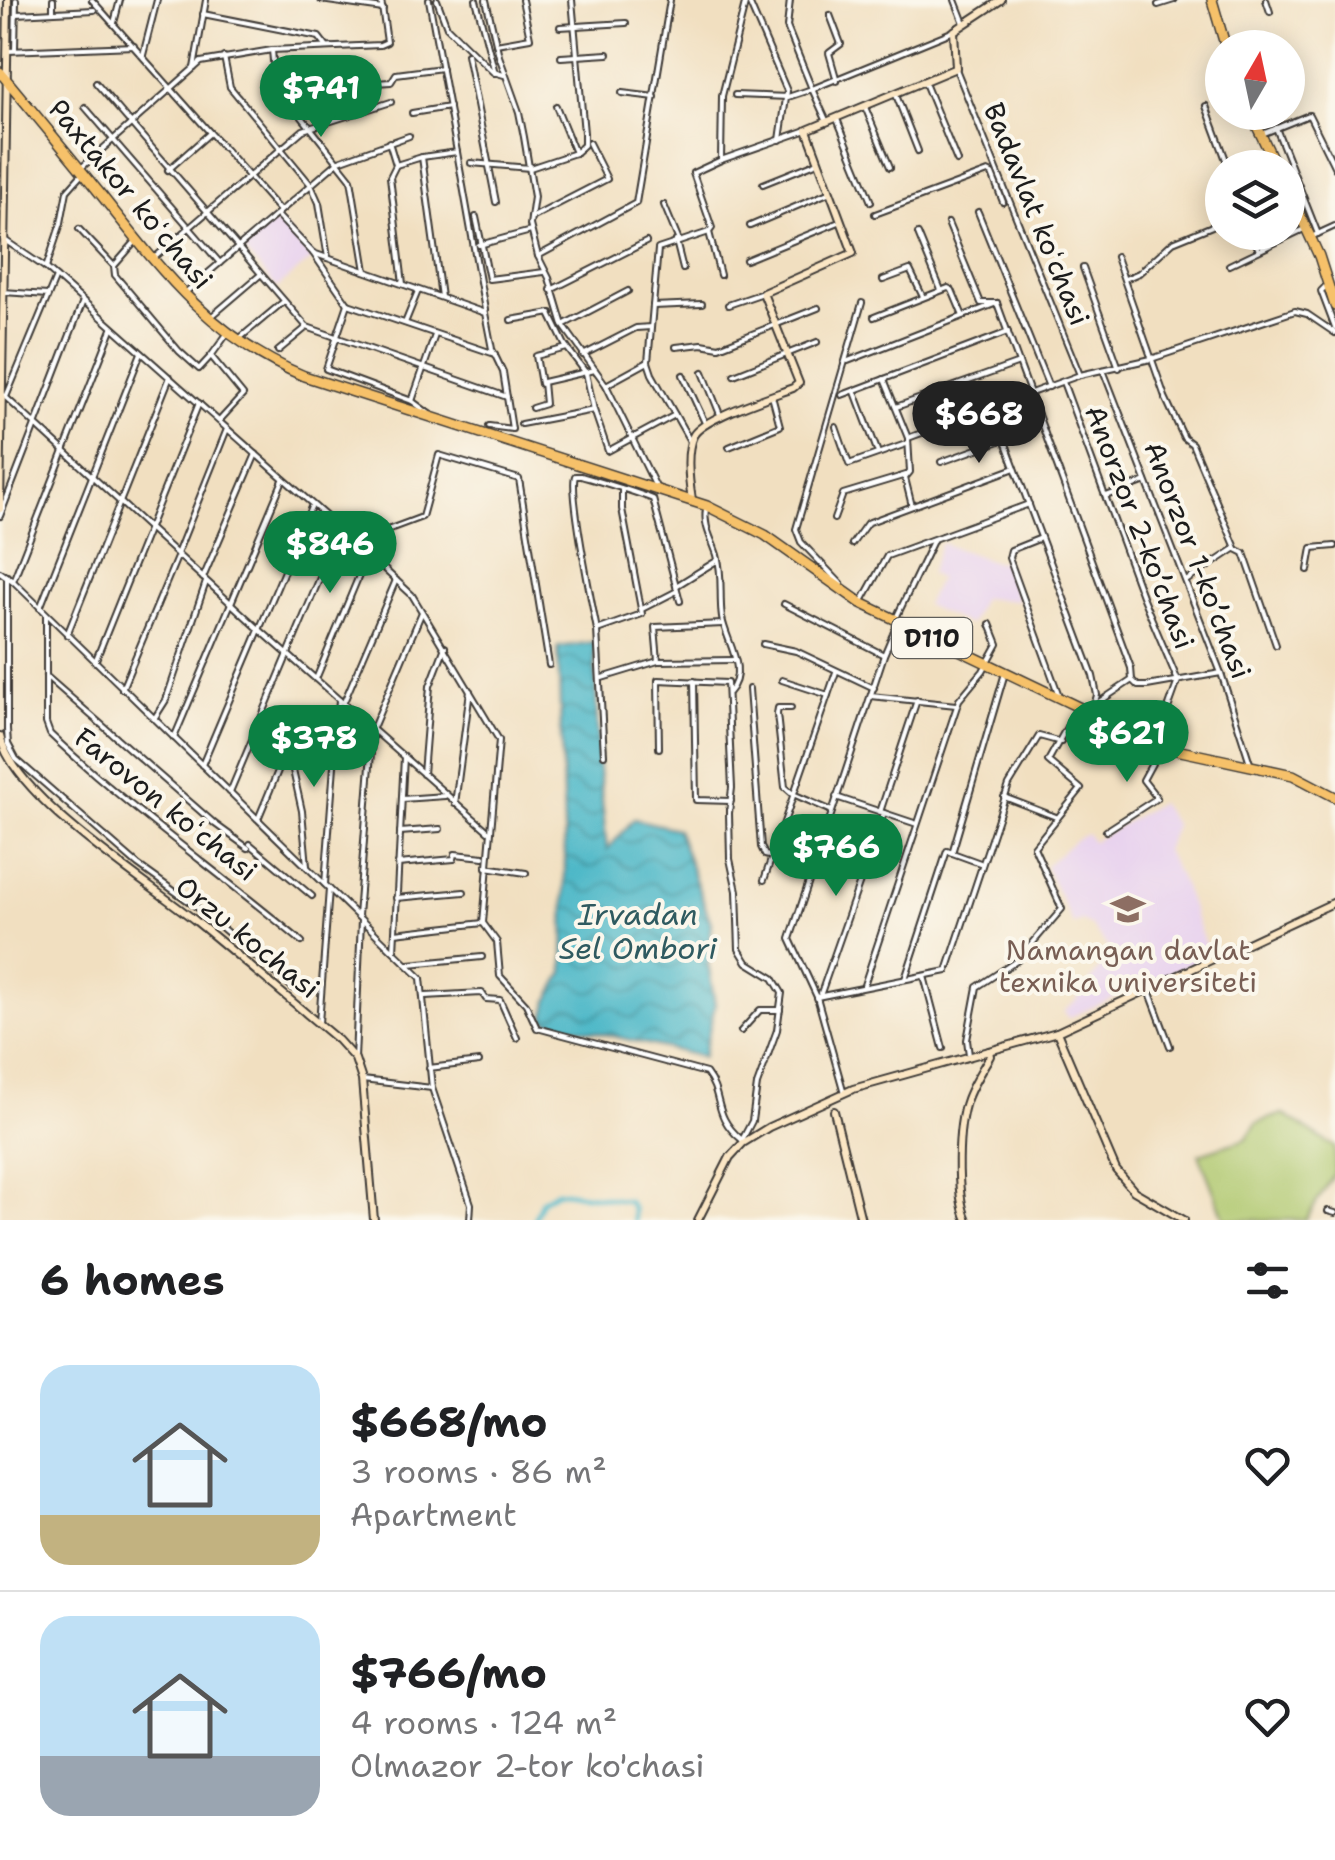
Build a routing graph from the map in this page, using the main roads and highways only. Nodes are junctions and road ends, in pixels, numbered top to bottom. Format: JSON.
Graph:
{"nodes":[{"id":1,"x":8,"y":0,"type":"edge"},
{"id":2,"x":1001,"y":0,"type":"edge"},
{"id":3,"x":1212,"y":0,"type":"edge"},
{"id":4,"x":1221,"y":30,"type":"edge"},
{"id":5,"x":3,"y":75,"type":"edge"},
{"id":6,"x":1305,"y":220,"type":"edge"},
{"id":7,"x":1326,"y":304,"type":"edge"},
{"id":8,"x":2,"y":342,"type":"edge"},
{"id":9,"x":4,"y":395,"type":"edge"},
{"id":10,"x":692,"y":500,"type":"junction"},
{"id":11,"x":0,"y":512,"type":"edge"},
{"id":12,"x":0,"y":736,"type":"edge"},
{"id":13,"x":2,"y":750,"type":"edge"},
{"id":14,"x":1335,"y":797,"type":"edge"},
{"id":15,"x":1335,"y":902,"type":"edge"},
{"id":16,"x":1056,"y":1032,"type":"junction"},
{"id":17,"x":989,"y":1051,"type":"junction"},
{"id":18,"x":840,"y":1094,"type":"junction"},
{"id":19,"x":819,"y":1104,"type":"junction"},
{"id":20,"x":834,"y":1111,"type":"junction"},
{"id":21,"x":374,"y":1220,"type":"edge"},
{"id":22,"x":698,"y":1220,"type":"edge"},
{"id":23,"x":860,"y":1220,"type":"edge"},
{"id":24,"x":967,"y":1220,"type":"edge"},
{"id":25,"x":1184,"y":1220,"type":"edge"}],
"edges":[{"from":1,"to":5,"type":"main road"},
{"from":2,"to":10,"type":"main road"},
{"from":3,"to":4,"type":"main road"},
{"from":5,"to":8,"type":"main road"},
{"from":5,"to":10,"type":"main road","name":"Paxtakor koʻchasi","number":"D110"},
{"from":6,"to":7,"type":"main road"},
{"from":8,"to":9,"type":"main road"},
{"from":9,"to":11,"type":"main road"},
{"from":10,"to":14,"type":"main road","number":"D110"},
{"from":12,"to":13,"type":"main road","name":"Orzu kochasi"},
{"from":13,"to":21,"type":"main road","name":"Orzu kochasi"},
{"from":15,"to":16,"type":"main road"},
{"from":16,"to":17,"type":"main road"},
{"from":16,"to":25,"type":"main road"},
{"from":17,"to":18,"type":"main road"},
{"from":17,"to":24,"type":"main road"},
{"from":18,"to":19,"type":"main road"},
{"from":18,"to":20,"type":"main road"},
{"from":19,"to":20,"type":"main road"},
{"from":19,"to":22,"type":"main road"},
{"from":20,"to":23,"type":"main road"}]}
